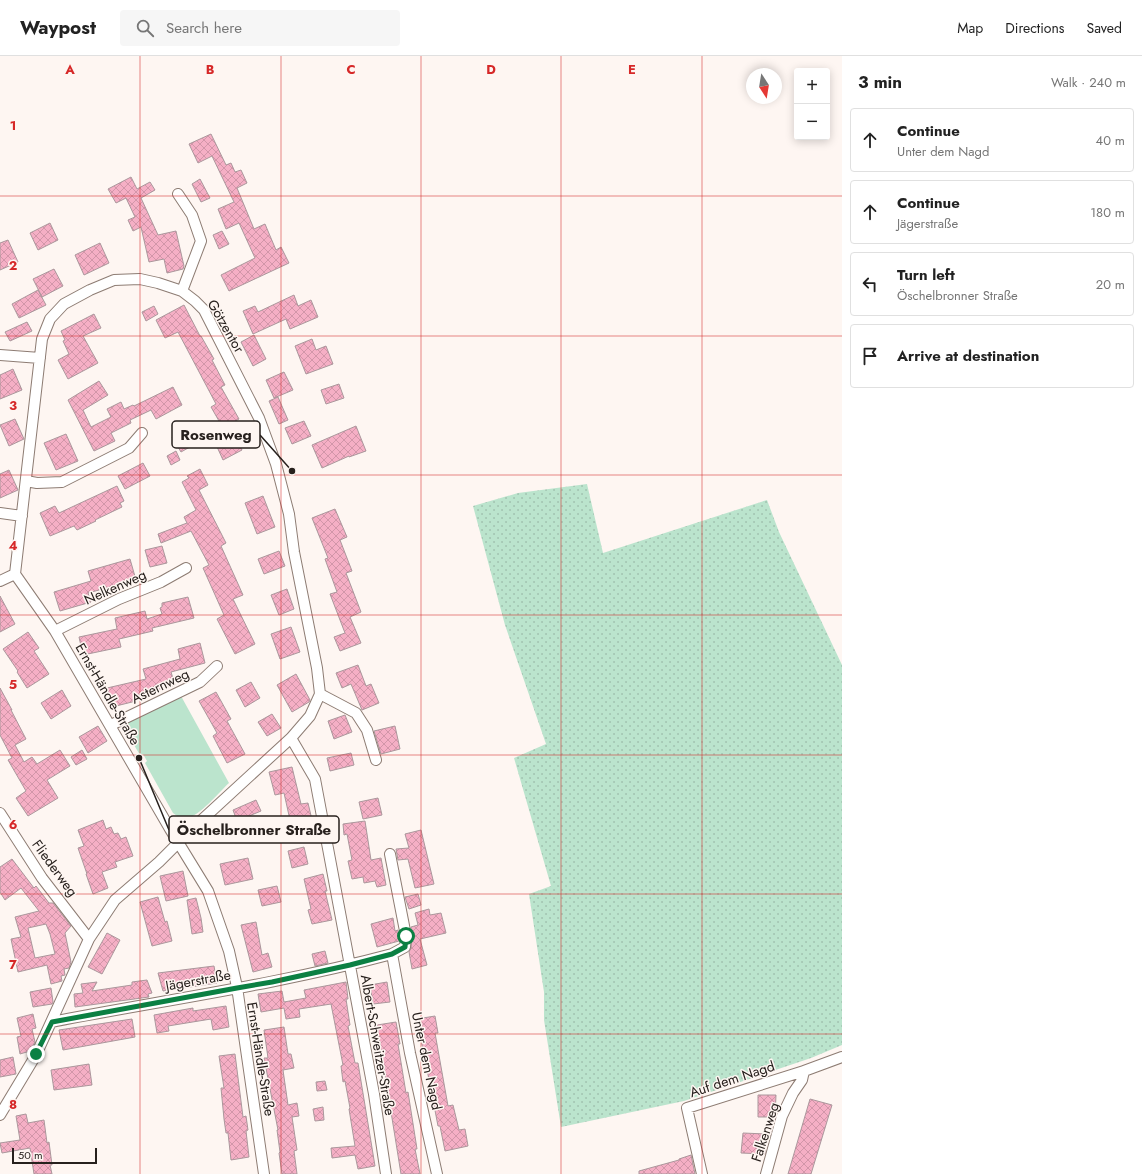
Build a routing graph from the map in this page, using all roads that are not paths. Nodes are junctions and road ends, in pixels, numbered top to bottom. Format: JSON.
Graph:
{"nodes":[{"id":1,"x":178,"y":194,"type":"dead end"},
{"id":2,"x":182,"y":291,"type":"junction"},
{"id":3,"x":0,"y":355,"type":"edge"},
{"id":4,"x":40,"y":358,"type":"junction"},
{"id":5,"x":142,"y":433,"type":"dead end"},
{"id":6,"x":26,"y":481,"type":"junction"},
{"id":7,"x":0,"y":513,"type":"edge"},
{"id":8,"x":22,"y":516,"type":"junction"},
{"id":9,"x":186,"y":568,"type":"dead end"},
{"id":10,"x":15,"y":574,"type":"junction"},
{"id":11,"x":0,"y":581,"type":"edge"},
{"id":12,"x":55,"y":631,"type":"junction"},
{"id":13,"x":217,"y":666,"type":"dead end"},
{"id":14,"x":320,"y":694,"type":"junction"},
{"id":15,"x":110,"y":725,"type":"junction"},
{"id":16,"x":291,"y":738,"type":"junction"},
{"id":17,"x":376,"y":760,"type":"dead end"},
{"id":18,"x":0,"y":813,"type":"edge"},
{"id":19,"x":178,"y":842,"type":"junction"},
{"id":20,"x":390,"y":854,"type":"dead end"},
{"id":21,"x":89,"y":939,"type":"junction"},
{"id":22,"x":392,"y":954,"type":"junction"},
{"id":23,"x":350,"y":965,"type":"junction"},
{"id":24,"x":237,"y":988,"type":"junction"},
{"id":25,"x":52,"y":1022,"type":"junction"},
{"id":26,"x":842,"y":1057,"type":"edge"},
{"id":27,"x":804,"y":1071,"type":"junction"},
{"id":28,"x":0,"y":1115,"type":"edge"},
{"id":29,"x":264,"y":1174,"type":"edge"},
{"id":30,"x":386,"y":1174,"type":"edge"},
{"id":31,"x":437,"y":1174,"type":"edge"},
{"id":32,"x":702,"y":1174,"type":"edge"},
{"id":33,"x":766,"y":1174,"type":"edge"}],
"edges":[{"from":1,"to":2,"type":"street"},
{"from":2,"to":4,"type":"street","name":"Götzentor"},
{"from":2,"to":14,"type":"street","name":"Götzentor"},
{"from":3,"to":4,"type":"street"},
{"from":4,"to":6,"type":"street","name":"Götzentor"},
{"from":5,"to":6,"type":"street"},
{"from":6,"to":8,"type":"street","name":"Götzentor"},
{"from":7,"to":8,"type":"street"},
{"from":8,"to":10,"type":"street","name":"Götzentor"},
{"from":9,"to":12,"type":"street","name":"Nelkenweg"},
{"from":10,"to":11,"type":"street"},
{"from":10,"to":12,"type":"street","name":"Ernst-Händle-Straße"},
{"from":12,"to":15,"type":"street","name":"Ernst-Händle-Straße"},
{"from":13,"to":15,"type":"street","name":"Asternweg"},
{"from":14,"to":16,"type":"street"},
{"from":14,"to":17,"type":"street"},
{"from":15,"to":19,"type":"street","name":"Ernst-Händle-Straße"},
{"from":16,"to":19,"type":"street"},
{"from":16,"to":23,"type":"street","name":"Albert-Schweitzer-Straße"},
{"from":18,"to":21,"type":"street","name":"Fliederweg"},
{"from":19,"to":21,"type":"street"},
{"from":19,"to":24,"type":"street","name":"Ernst-Händle-Straße"},
{"from":20,"to":22,"type":"street"},
{"from":21,"to":25,"type":"street"},
{"from":22,"to":23,"type":"street"},
{"from":22,"to":31,"type":"street","name":"Unter dem Nagd"},
{"from":23,"to":24,"type":"street","name":"Jägerstraße"},
{"from":23,"to":30,"type":"street","name":"Albert-Schweitzer-Straße"},
{"from":24,"to":25,"type":"street","name":"Jägerstraße"},
{"from":24,"to":29,"type":"street","name":"Ernst-Händle-Straße"},
{"from":25,"to":28,"type":"street"},
{"from":26,"to":27,"type":"street"},
{"from":27,"to":32,"type":"street","name":"Auf dem Nagd"},
{"from":27,"to":33,"type":"street","name":"Falkenweg"}]}
